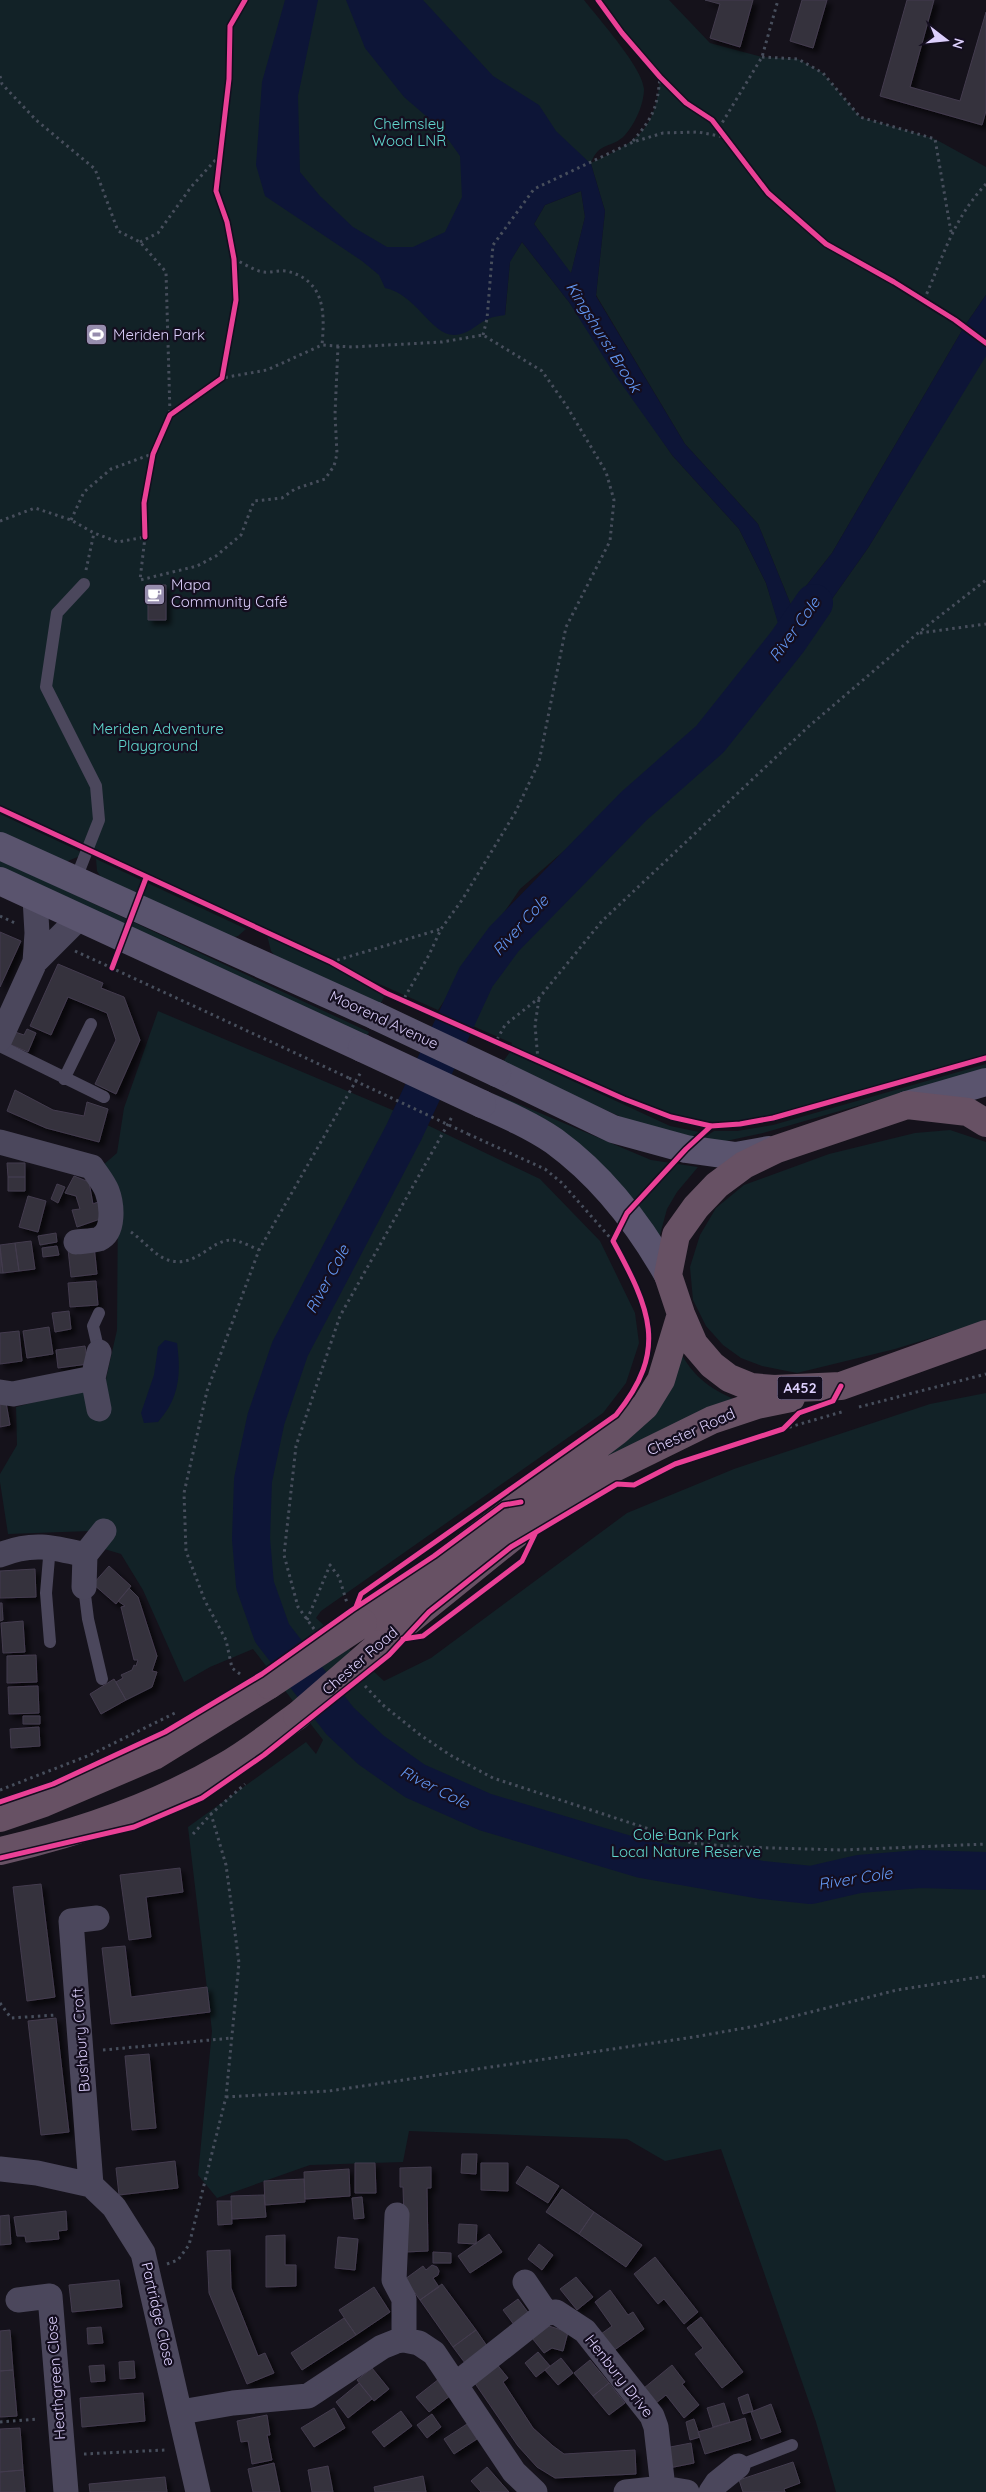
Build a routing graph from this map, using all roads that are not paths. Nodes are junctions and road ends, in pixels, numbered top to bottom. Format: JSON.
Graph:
{"nodes":[{"id":1,"x":84,"y":584,"type":"road end"},
{"id":2,"x":0,"y":846,"type":"edge"},
{"id":3,"x":0,"y":881,"type":"edge"},
{"id":4,"x":74,"y":881,"type":"junction"},
{"id":5,"x":35,"y":898,"type":"junction"},
{"id":6,"x":80,"y":918,"type":"junction"},
{"id":7,"x":46,"y":938,"type":"junction"},
{"id":8,"x":91,"y":1024,"type":"dead end"},
{"id":9,"x":0,"y":1039,"type":"edge"},
{"id":10,"x":0,"y":1046,"type":"edge"},
{"id":11,"x":64,"y":1079,"type":"junction"},
{"id":12,"x":986,"y":1082,"type":"edge"},
{"id":13,"x":104,"y":1097,"type":"dead end"},
{"id":14,"x":907,"y":1105,"type":"junction"},
{"id":15,"x":986,"y":1123,"type":"edge"},
{"id":16,"x":0,"y":1142,"type":"edge"},
{"id":17,"x":777,"y":1149,"type":"junction"},
{"id":18,"x":76,"y":1242,"type":"dead end"},
{"id":19,"x":668,"y":1275,"type":"junction"},
{"id":20,"x":99,"y":1313,"type":"dead end"},
{"id":21,"x":681,"y":1314,"type":"junction"},
{"id":22,"x":986,"y":1334,"type":"edge"},
{"id":23,"x":986,"y":1349,"type":"edge"},
{"id":24,"x":946,"y":1350,"type":"junction"},
{"id":25,"x":99,"y":1352,"type":"joint"},
{"id":26,"x":93,"y":1378,"type":"junction"},
{"id":27,"x":841,"y":1386,"type":"junction"},
{"id":28,"x":0,"y":1392,"type":"edge"},
{"id":29,"x":98,"y":1409,"type":"dead end"},
{"id":30,"x":104,"y":1531,"type":"dead end"},
{"id":31,"x":50,"y":1546,"type":"junction"},
{"id":32,"x":0,"y":1555,"type":"edge"},
{"id":33,"x":85,"y":1555,"type":"junction"},
{"id":34,"x":84,"y":1587,"type":"joint"},
{"id":35,"x":50,"y":1642,"type":"dead end"},
{"id":36,"x":102,"y":1679,"type":"dead end"},
{"id":37,"x":0,"y":1818,"type":"edge"},
{"id":38,"x":0,"y":1851,"type":"edge"},
{"id":39,"x":97,"y":1918,"type":"dead end"},
{"id":40,"x":0,"y":2169,"type":"edge"},
{"id":41,"x":91,"y":2185,"type":"junction"},
{"id":42,"x":396,"y":2215,"type":"dead end"},
{"id":43,"x":525,"y":2282,"type":"dead end"},
{"id":44,"x":18,"y":2300,"type":"dead end"},
{"id":45,"x":546,"y":2314,"type":"junction"},
{"id":46,"x":404,"y":2340,"type":"junction"},
{"id":47,"x":456,"y":2384,"type":"junction"},
{"id":48,"x":181,"y":2412,"type":"junction"},
{"id":49,"x":792,"y":2445,"type":"dead end"},
{"id":50,"x":738,"y":2466,"type":"joint"},
{"id":51,"x":663,"y":2488,"type":"junction"},
{"id":52,"x":66,"y":2492,"type":"edge"},
{"id":53,"x":198,"y":2492,"type":"edge"},
{"id":54,"x":535,"y":2492,"type":"edge"},
{"id":55,"x":626,"y":2492,"type":"edge"},
{"id":56,"x":687,"y":2492,"type":"edge"},
{"id":57,"x":711,"y":2492,"type":"edge"}],
"edges":[{"from":1,"to":4,"type":"lane"},
{"from":2,"to":4,"type":"street","name":"Moorend Avenue"},
{"from":3,"to":5,"type":"street"},
{"from":4,"to":17,"type":"street","name":"Moorend Avenue","bridge":true},
{"from":5,"to":6,"type":"street"},
{"from":5,"to":7,"type":"street"},
{"from":6,"to":7,"type":"street"},
{"from":6,"to":19,"type":"street","bridge":true},
{"from":7,"to":9,"type":"street"},
{"from":8,"to":11,"type":"lane"},
{"from":10,"to":11,"type":"lane"},
{"from":11,"to":13,"type":"lane"},
{"from":12,"to":14,"type":"street"},
{"from":14,"to":15,"type":"highway","number":"A452"},
{"from":14,"to":17,"type":"highway","number":"A452"},
{"from":16,"to":18,"type":"street"},
{"from":17,"to":19,"type":"highway","number":"A452"},
{"from":19,"to":21,"type":"highway","number":"A452"},
{"from":20,"to":25,"type":"lane"},
{"from":21,"to":27,"type":"highway","number":"A452"},
{"from":21,"to":37,"type":"highway","name":"Chester Road","bridge":true},
{"from":22,"to":24,"type":"highway","number":"A452"},
{"from":23,"to":24,"type":"highway","number":"A452"},
{"from":24,"to":27,"type":"highway","number":"A452"},
{"from":25,"to":26,"type":"street"},
{"from":26,"to":28,"type":"street"},
{"from":26,"to":29,"type":"street"},
{"from":27,"to":38,"type":"highway","name":"Chester Road","number":"A452","bridge":true},
{"from":30,"to":33,"type":"street"},
{"from":31,"to":32,"type":"street"},
{"from":31,"to":33,"type":"street"},
{"from":31,"to":35,"type":"lane"},
{"from":33,"to":34,"type":"street"},
{"from":34,"to":36,"type":"lane"},
{"from":39,"to":41,"type":"street","name":"Bushbury Croft"},
{"from":40,"to":41,"type":"street"},
{"from":41,"to":48,"type":"street","name":"Partridge Close"},
{"from":42,"to":46,"type":"street"},
{"from":43,"to":45,"type":"street"},
{"from":44,"to":52,"type":"street","name":"Heathgreen Close"},
{"from":45,"to":47,"type":"street"},
{"from":45,"to":51,"type":"street","name":"Henbury Drive"},
{"from":46,"to":47,"type":"street"},
{"from":46,"to":48,"type":"street"},
{"from":47,"to":54,"type":"street"},
{"from":48,"to":53,"type":"street","name":"Partridge Close"},
{"from":49,"to":50,"type":"lane"},
{"from":50,"to":57,"type":"street"},
{"from":51,"to":55,"type":"street"},
{"from":51,"to":56,"type":"street"}]}
